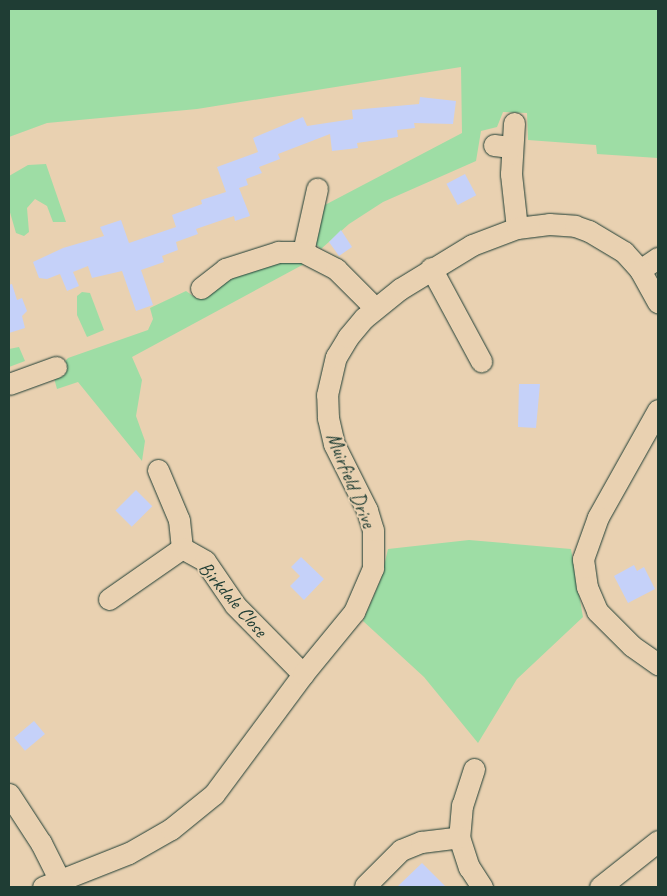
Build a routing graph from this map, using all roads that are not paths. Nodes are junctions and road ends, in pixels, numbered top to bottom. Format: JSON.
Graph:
{"nodes":[{"id":1,"x":514,"y":123,"type":"dead end"},
{"id":2,"x":316,"y":188,"type":"dead end"},
{"id":3,"x":517,"y":228,"type":"junction"},
{"id":4,"x":303,"y":252,"type":"junction"},
{"id":5,"x":658,"y":258,"type":"edge"},
{"id":6,"x":431,"y":268,"type":"junction"},
{"id":7,"x":640,"y":270,"type":"junction"},
{"id":8,"x":201,"y":288,"type":"dead end"},
{"id":9,"x":658,"y":302,"type":"edge"},
{"id":10,"x":375,"y":308,"type":"junction"},
{"id":11,"x":481,"y":361,"type":"dead end"},
{"id":12,"x":56,"y":367,"type":"dead end"},
{"id":13,"x":9,"y":384,"type":"edge"},
{"id":14,"x":658,"y":410,"type":"edge"},
{"id":15,"x":158,"y":470,"type":"dead end"},
{"id":16,"x":182,"y":548,"type":"junction"},
{"id":17,"x":109,"y":599,"type":"dead end"},
{"id":18,"x":658,"y":664,"type":"edge"},
{"id":19,"x":303,"y":674,"type":"junction"},
{"id":20,"x":474,"y":769,"type":"dead end"},
{"id":21,"x":9,"y":794,"type":"edge"},
{"id":22,"x":459,"y":837,"type":"junction"},
{"id":23,"x":658,"y":841,"type":"edge"},
{"id":24,"x":65,"y":883,"type":"edge"},
{"id":25,"x":365,"y":886,"type":"edge"},
{"id":26,"x":482,"y":887,"type":"edge"},
{"id":27,"x":600,"y":887,"type":"edge"}],
"edges":[{"from":1,"to":3,"type":"street"},
{"from":2,"to":4,"type":"street"},
{"from":3,"to":6,"type":"street","name":"Muirfield Drive"},
{"from":3,"to":7,"type":"street","name":"Muirfield Drive"},
{"from":4,"to":8,"type":"street"},
{"from":4,"to":10,"type":"street"},
{"from":5,"to":7,"type":"street"},
{"from":6,"to":10,"type":"street","name":"Muirfield Drive"},
{"from":6,"to":11,"type":"street"},
{"from":7,"to":9,"type":"street","name":"Muirfield Drive"},
{"from":10,"to":19,"type":"street","name":"Muirfield Drive"},
{"from":12,"to":13,"type":"street"},
{"from":14,"to":18,"type":"street"},
{"from":15,"to":16,"type":"street","name":"Birkdale Close"},
{"from":16,"to":17,"type":"street","name":"Birkdale Close"},
{"from":16,"to":19,"type":"street","name":"Birkdale Close"},
{"from":19,"to":24,"type":"street","name":"Muirfield Drive"},
{"from":20,"to":22,"type":"street"},
{"from":21,"to":24,"type":"street"},
{"from":22,"to":25,"type":"street"},
{"from":22,"to":26,"type":"street"},
{"from":23,"to":27,"type":"street"}]}
